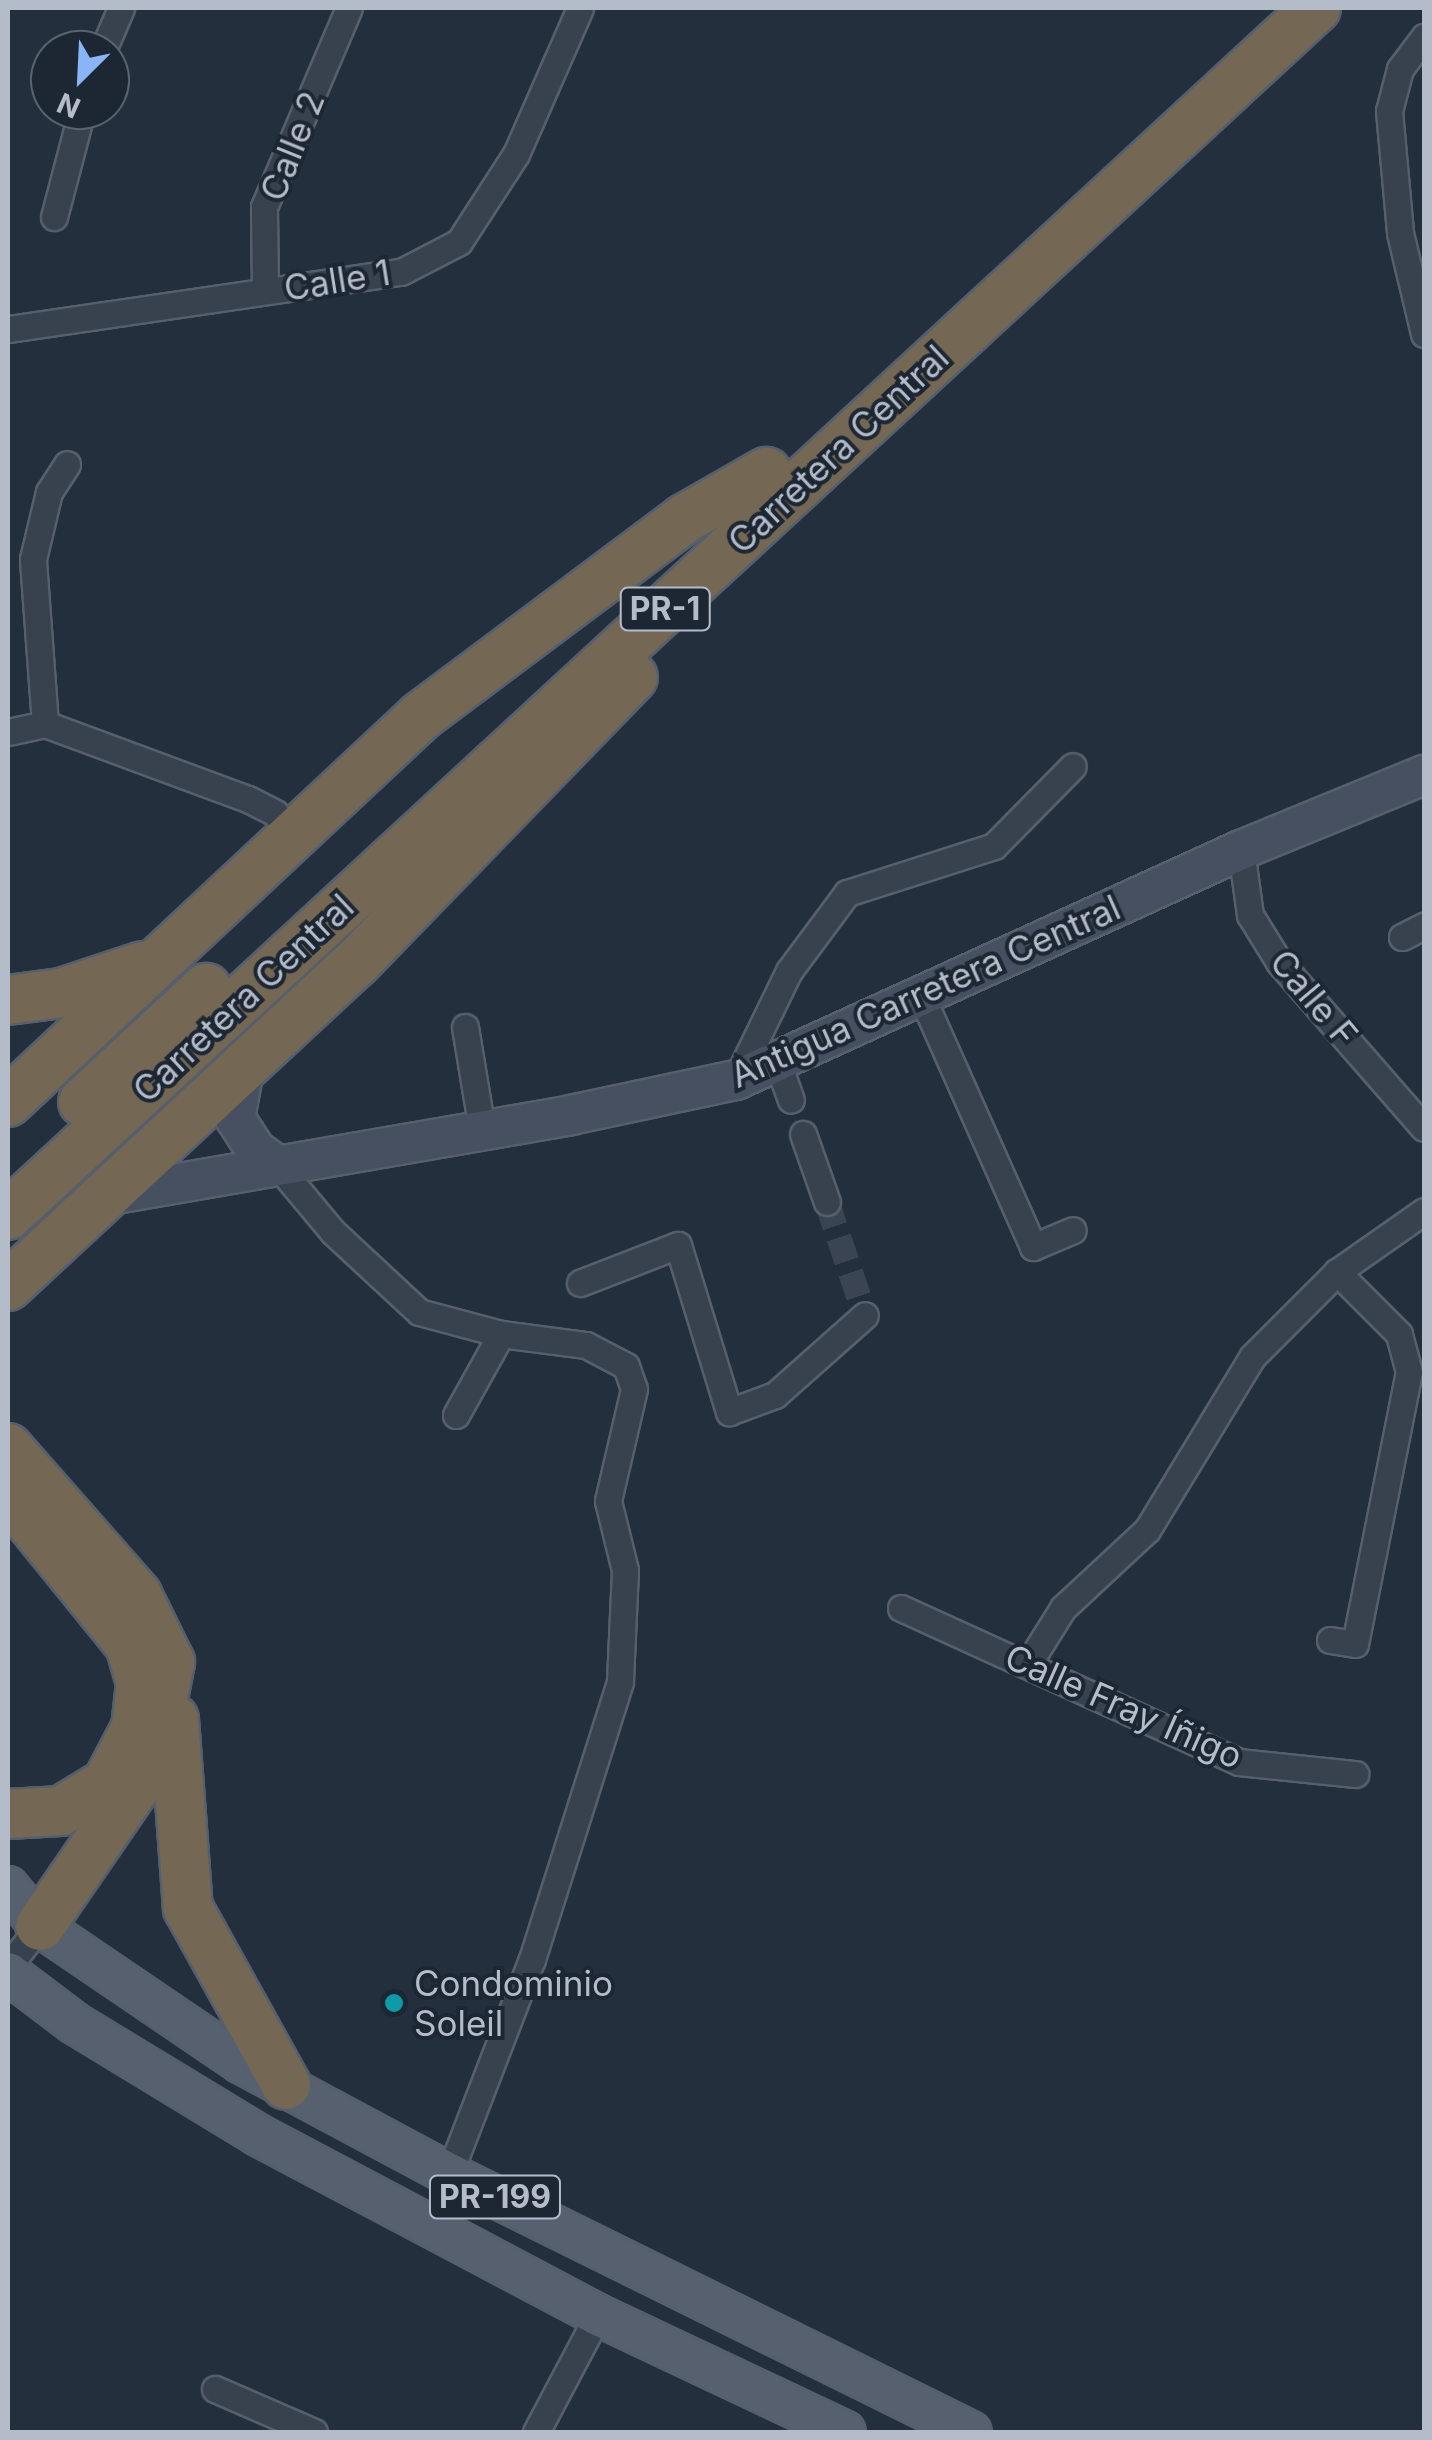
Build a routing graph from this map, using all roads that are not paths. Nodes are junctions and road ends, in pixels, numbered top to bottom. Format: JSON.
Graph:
{"nodes":[{"id":1,"x":349,"y":8,"type":"edge"},
{"id":2,"x":580,"y":8,"type":"edge"},
{"id":3,"x":1272,"y":8,"type":"edge"},
{"id":4,"x":1316,"y":8,"type":"edge"},
{"id":5,"x":1424,"y":37,"type":"edge"},
{"id":6,"x":77,"y":130,"type":"edge"},
{"id":7,"x":54,"y":217,"type":"dead end"},
{"id":8,"x":265,"y":290,"type":"junction"},
{"id":9,"x":1419,"y":290,"type":"edge"},
{"id":10,"x":8,"y":329,"type":"edge"},
{"id":11,"x":1424,"y":334,"type":"edge"},
{"id":12,"x":67,"y":464,"type":"dead end"},
{"id":13,"x":784,"y":478,"type":"junction"},
{"id":14,"x":45,"y":724,"type":"junction"},
{"id":15,"x":8,"y":732,"type":"edge"},
{"id":16,"x":1073,"y":766,"type":"dead end"},
{"id":17,"x":1424,"y":775,"type":"edge"},
{"id":18,"x":294,"y":835,"type":"junction"},
{"id":19,"x":1241,"y":850,"type":"junction"},
{"id":20,"x":161,"y":960,"type":"junction"},
{"id":21,"x":921,"y":996,"type":"junction"},
{"id":22,"x":8,"y":1000,"type":"edge"},
{"id":23,"x":465,"y":1027,"type":"dead end"},
{"id":24,"x":777,"y":1061,"type":"junction"},
{"id":25,"x":244,"y":1070,"type":"junction"},
{"id":26,"x":736,"y":1080,"type":"junction"},
{"id":27,"x":791,"y":1100,"type":"dead end"},
{"id":28,"x":8,"y":1102,"type":"edge"},
{"id":29,"x":1424,"y":1128,"type":"edge"},
{"id":30,"x":482,"y":1130,"type":"junction"},
{"id":31,"x":803,"y":1134,"type":"dead end"},
{"id":32,"x":278,"y":1165,"type":"junction"},
{"id":33,"x":8,"y":1172,"type":"edge"},
{"id":34,"x":110,"y":1196,"type":"junction"},
{"id":35,"x":827,"y":1202,"type":"tunnel mouth"},
{"id":36,"x":1424,"y":1210,"type":"edge"},
{"id":37,"x":8,"y":1216,"type":"edge"},
{"id":38,"x":1072,"y":1230,"type":"dead end"},
{"id":39,"x":1337,"y":1272,"type":"junction"},
{"id":40,"x":580,"y":1283,"type":"dead end"},
{"id":41,"x":8,"y":1286,"type":"edge"},
{"id":42,"x":865,"y":1315,"type":"dead end"},
{"id":43,"x":502,"y":1334,"type":"junction"},
{"id":44,"x":456,"y":1415,"type":"dead end"},
{"id":45,"x":8,"y":1448,"type":"edge"},
{"id":46,"x":8,"y":1494,"type":"edge"},
{"id":47,"x":901,"y":1608,"type":"dead end"},
{"id":48,"x":1330,"y":1640,"type":"dead end"},
{"id":49,"x":170,"y":1662,"type":"junction"},
{"id":50,"x":1028,"y":1664,"type":"junction"},
{"id":51,"x":1355,"y":1774,"type":"dead end"},
{"id":52,"x":8,"y":1814,"type":"edge"},
{"id":53,"x":8,"y":1887,"type":"edge"},
{"id":54,"x":40,"y":1926,"type":"junction"},
{"id":55,"x":8,"y":1969,"type":"edge"},
{"id":56,"x":286,"y":2085,"type":"junction"},
{"id":57,"x":449,"y":2174,"type":"junction"},
{"id":58,"x":598,"y":2315,"type":"junction"},
{"id":59,"x":215,"y":2389,"type":"dead end"},
{"id":60,"x":314,"y":2432,"type":"edge"},
{"id":61,"x":536,"y":2432,"type":"edge"},
{"id":62,"x":845,"y":2432,"type":"edge"},
{"id":63,"x":970,"y":2432,"type":"edge"}],
"edges":[{"from":1,"to":8,"type":"street","name":"Calle 2"},
{"from":2,"to":8,"type":"street","name":"Calle 1"},
{"from":3,"to":13,"type":"highway","name":"Carretera Central","number":"PR-1"},
{"from":4,"to":13,"type":"highway","name":"Carretera Central","number":"PR-1"},
{"from":5,"to":9,"type":"street"},
{"from":6,"to":7,"type":"street"},
{"from":8,"to":10,"type":"street","name":"Calle 1"},
{"from":9,"to":11,"type":"street"},
{"from":12,"to":14,"type":"street"},
{"from":13,"to":18,"type":"highway"},
{"from":13,"to":25,"type":"highway"},
{"from":13,"to":33,"type":"highway","name":"Carretera Central","number":"PR-1"},
{"from":13,"to":37,"type":"highway","name":"Carretera Central","number":"PR-1"},
{"from":14,"to":15,"type":"street"},
{"from":14,"to":18,"type":"street"},
{"from":16,"to":26,"type":"street"},
{"from":17,"to":19,"type":"street","name":"Antigua Carretera Central"},
{"from":18,"to":20,"type":"highway"},
{"from":19,"to":21,"type":"street","name":"Antigua Carretera Central"},
{"from":19,"to":29,"type":"street","name":"Calle F"},
{"from":20,"to":22,"type":"highway"},
{"from":20,"to":28,"type":"highway"},
{"from":21,"to":24,"type":"street","name":"Antigua Carretera Central"},
{"from":21,"to":38,"type":"street"},
{"from":23,"to":30,"type":"street"},
{"from":24,"to":26,"type":"street","name":"Antigua Carretera Central"},
{"from":24,"to":27,"type":"street"},
{"from":25,"to":32,"type":"street"},
{"from":25,"to":34,"type":"highway"},
{"from":26,"to":30,"type":"street","name":"Antigua Carretera Central"},
{"from":30,"to":32,"type":"street","name":"Antigua Carretera Central"},
{"from":31,"to":35,"type":"street"},
{"from":32,"to":34,"type":"street","name":"Antigua Carretera Central"},
{"from":32,"to":43,"type":"street"},
{"from":34,"to":41,"type":"highway"},
{"from":36,"to":39,"type":"street"},
{"from":39,"to":48,"type":"street"},
{"from":39,"to":50,"type":"street"},
{"from":40,"to":42,"type":"street"},
{"from":43,"to":44,"type":"street"},
{"from":43,"to":57,"type":"street"},
{"from":45,"to":49,"type":"highway"},
{"from":46,"to":52,"type":"highway"},
{"from":47,"to":50,"type":"street","name":"Calle Fray Íñigo"},
{"from":49,"to":54,"type":"highway"},
{"from":49,"to":56,"type":"highway"},
{"from":50,"to":51,"type":"street","name":"Calle Fray Íñigo"},
{"from":53,"to":54,"type":"main road","number":"PR-199"},
{"from":54,"to":55,"type":"street"},
{"from":54,"to":56,"type":"main road","number":"PR-199"},
{"from":55,"to":58,"type":"main road","number":"PR-199"},
{"from":56,"to":57,"type":"main road","number":"PR-199"},
{"from":57,"to":63,"type":"main road","number":"PR-199"},
{"from":58,"to":61,"type":"street"},
{"from":58,"to":62,"type":"main road","number":"PR-199"},
{"from":59,"to":60,"type":"street"}]}
